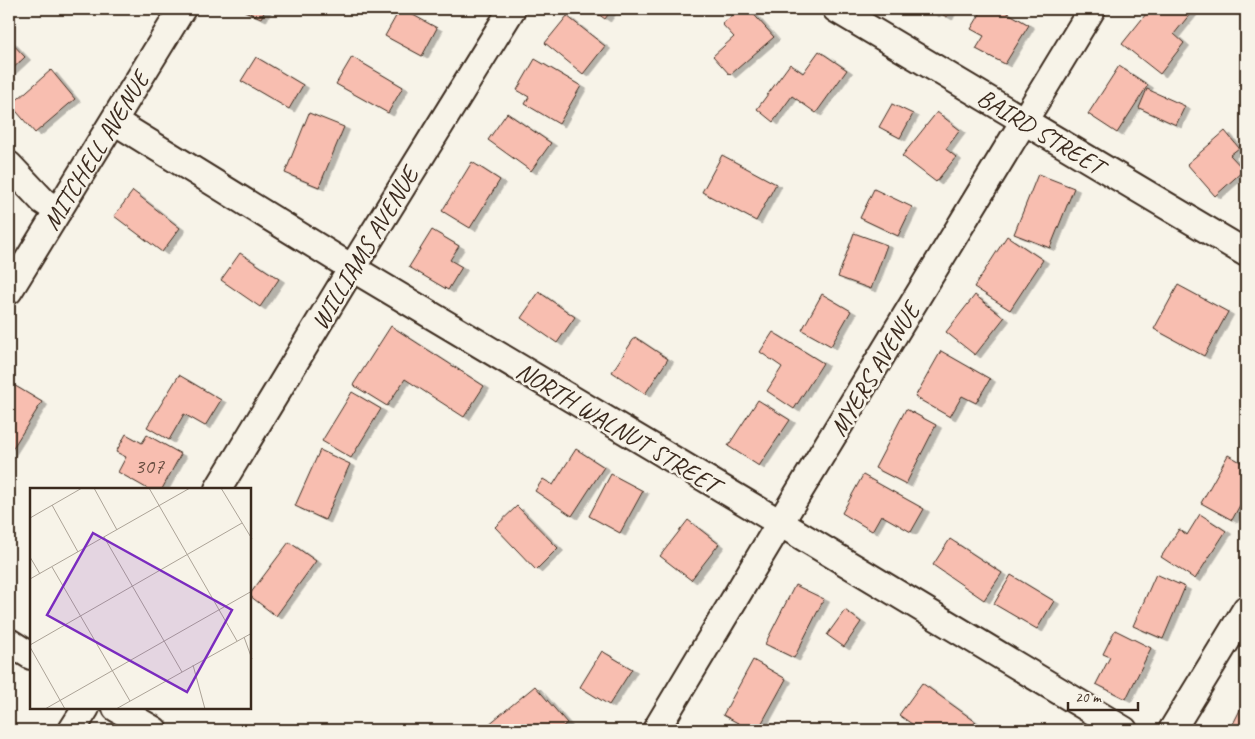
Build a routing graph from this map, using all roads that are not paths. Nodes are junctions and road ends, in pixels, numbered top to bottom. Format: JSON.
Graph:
{"nodes":[{"id":1,"x":182,"y":9,"type":"edge"},
{"id":2,"x":512,"y":9,"type":"edge"},
{"id":3,"x":836,"y":9,"type":"edge"},
{"id":4,"x":1092,"y":9,"type":"edge"},
{"id":5,"x":114,"y":120,"type":"junction"},
{"id":6,"x":1024,"y":120,"type":"junction"},
{"id":7,"x":9,"y":165,"type":"edge"},
{"id":8,"x":58,"y":211,"type":"junction"},
{"id":9,"x":1246,"y":253,"type":"edge"},
{"id":10,"x":352,"y":268,"type":"junction"},
{"id":11,"x":9,"y":291,"type":"edge"},
{"id":12,"x":219,"y":488,"type":"edge"},
{"id":13,"x":780,"y":523,"type":"junction"},
{"id":14,"x":1246,"y":609,"type":"edge"},
{"id":15,"x":9,"y":642,"type":"edge"},
{"id":16,"x":30,"y":655,"type":"edge"},
{"id":17,"x":85,"y":709,"type":"edge"},
{"id":18,"x":118,"y":709,"type":"edge"},
{"id":19,"x":72,"y":730,"type":"edge"},
{"id":20,"x":154,"y":730,"type":"edge"},
{"id":21,"x":656,"y":730,"type":"edge"},
{"id":22,"x":1124,"y":730,"type":"edge"},
{"id":23,"x":1172,"y":730,"type":"edge"}],
"edges":[{"from":1,"to":5,"type":"street","name":"MITCHELL AVENUE"},
{"from":2,"to":10,"type":"street","name":"WILLIAMS AVENUE"},
{"from":3,"to":6,"type":"street","name":"BAIRD STREET"},
{"from":4,"to":6,"type":"street","name":"MYERS AVENUE"},
{"from":5,"to":8,"type":"street","name":"MITCHELL AVENUE"},
{"from":5,"to":10,"type":"street","name":"NORTH WALNUT STREET"},
{"from":6,"to":9,"type":"street","name":"BAIRD STREET"},
{"from":6,"to":13,"type":"street","name":"MYERS AVENUE"},
{"from":7,"to":8,"type":"street"},
{"from":8,"to":11,"type":"street","name":"MITCHELL AVENUE"},
{"from":10,"to":12,"type":"street","name":"WILLIAMS AVENUE"},
{"from":10,"to":13,"type":"street","name":"NORTH WALNUT STREET"},
{"from":13,"to":21,"type":"street","name":"MYERS AVENUE"},
{"from":13,"to":22,"type":"street","name":"NORTH WALNUT STREET"},
{"from":14,"to":23,"type":"street"},
{"from":15,"to":16,"type":"street"},
{"from":17,"to":19,"type":"street"},
{"from":18,"to":20,"type":"street"}]}
